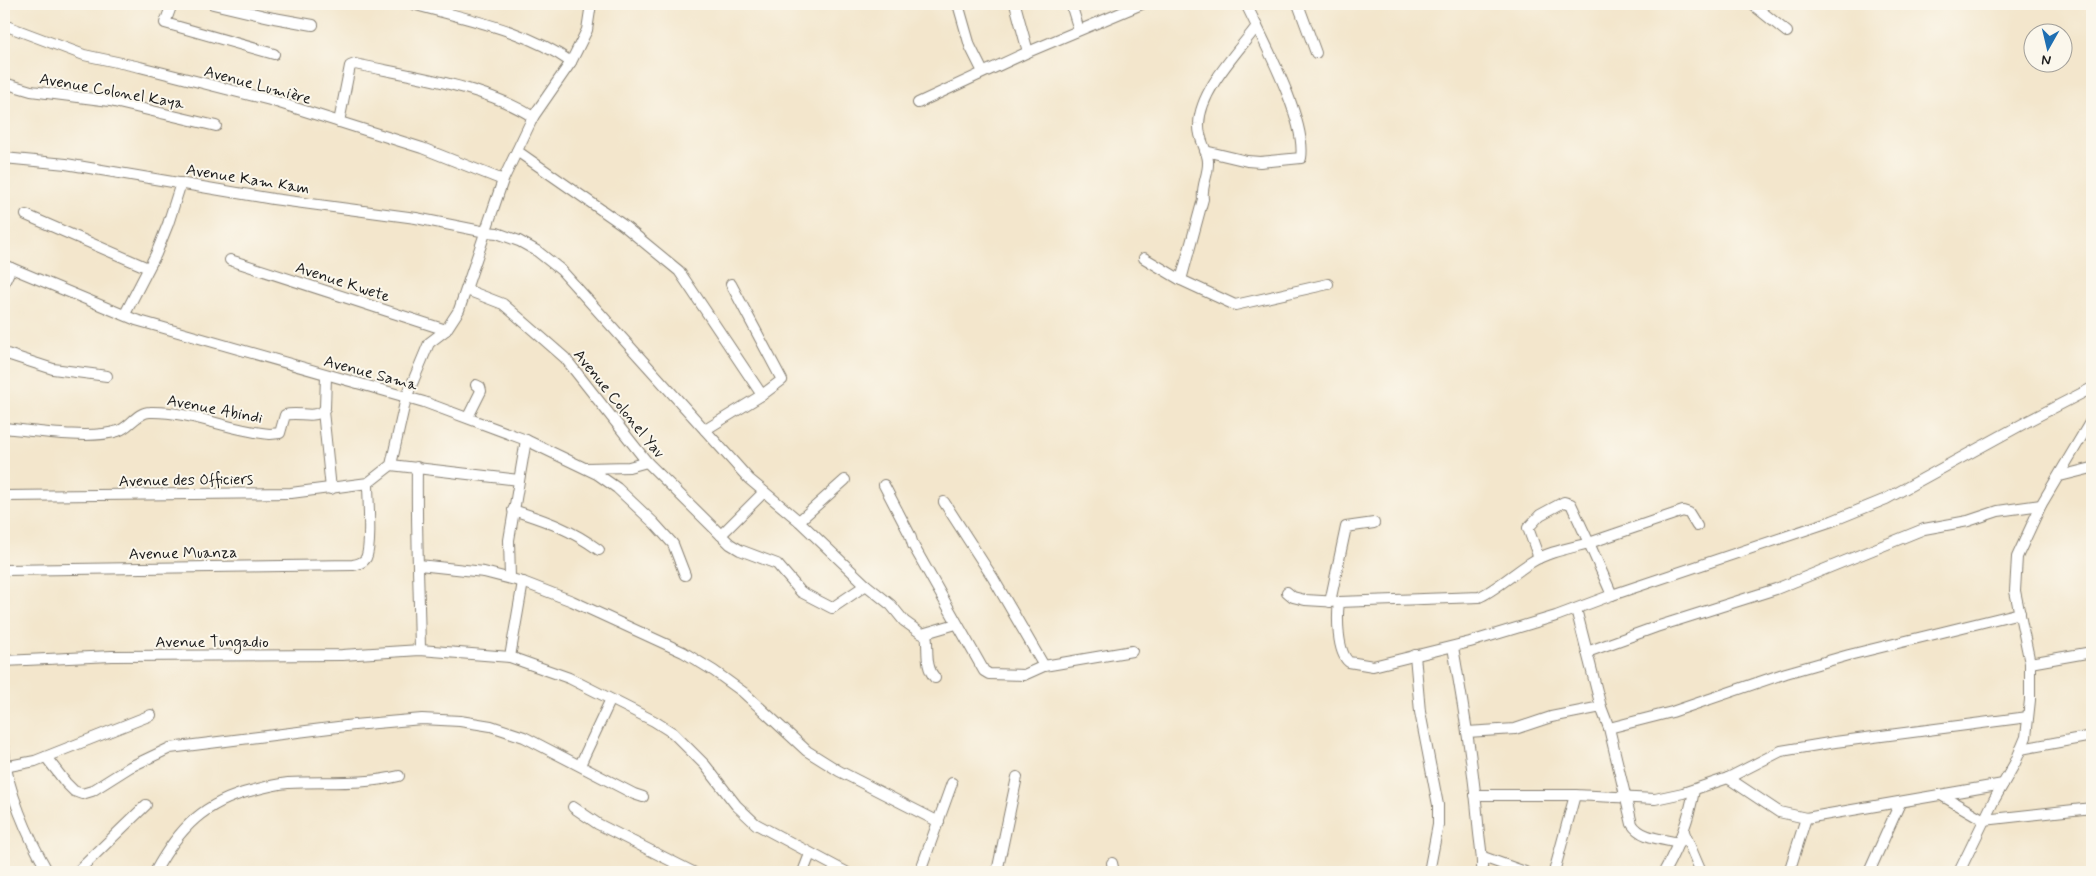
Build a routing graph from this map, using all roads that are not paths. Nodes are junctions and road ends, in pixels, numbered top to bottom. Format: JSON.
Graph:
{"nodes":[{"id":1,"x":172,"y":4,"type":"edge"},
{"id":2,"x":213,"y":4,"type":"edge"},
{"id":3,"x":413,"y":4,"type":"edge"},
{"id":4,"x":591,"y":4,"type":"edge"},
{"id":5,"x":958,"y":4,"type":"edge"},
{"id":6,"x":1015,"y":4,"type":"edge"},
{"id":7,"x":1071,"y":4,"type":"edge"},
{"id":8,"x":1142,"y":4,"type":"edge"},
{"id":9,"x":1246,"y":4,"type":"edge"},
{"id":10,"x":1298,"y":4,"type":"edge"},
{"id":11,"x":1752,"y":4,"type":"edge"},
{"id":12,"x":1125,"y":7,"type":"edge"},
{"id":13,"x":4,"y":25,"type":"edge"},
{"id":14,"x":313,"y":25,"type":"dead end"},
{"id":15,"x":1257,"y":26,"type":"junction"},
{"id":16,"x":1078,"y":30,"type":"junction"},
{"id":17,"x":1787,"y":32,"type":"dead end"},
{"id":18,"x":1028,"y":52,"type":"junction"},
{"id":19,"x":1316,"y":53,"type":"dead end"},
{"id":20,"x":274,"y":54,"type":"dead end"},
{"id":21,"x":572,"y":62,"type":"junction"},
{"id":22,"x":983,"y":72,"type":"junction"},
{"id":23,"x":4,"y":83,"type":"edge"},
{"id":24,"x":918,"y":103,"type":"dead end"},
{"id":25,"x":533,"y":117,"type":"junction"},
{"id":26,"x":339,"y":122,"type":"junction"},
{"id":27,"x":216,"y":126,"type":"dead end"},
{"id":28,"x":517,"y":151,"type":"junction"},
{"id":29,"x":1205,"y":151,"type":"junction"},
{"id":30,"x":4,"y":158,"type":"edge"},
{"id":31,"x":503,"y":180,"type":"junction"},
{"id":32,"x":181,"y":183,"type":"junction"},
{"id":33,"x":26,"y":215,"type":"dead end"},
{"id":34,"x":486,"y":232,"type":"junction"},
{"id":35,"x":1144,"y":258,"type":"dead end"},
{"id":36,"x":230,"y":260,"type":"dead end"},
{"id":37,"x":8,"y":266,"type":"edge"},
{"id":38,"x":148,"y":268,"type":"junction"},
{"id":39,"x":1181,"y":280,"type":"junction"},
{"id":40,"x":4,"y":283,"type":"edge"},
{"id":41,"x":732,"y":284,"type":"dead end"},
{"id":42,"x":1328,"y":284,"type":"dead end"},
{"id":43,"x":467,"y":290,"type":"junction"},
{"id":44,"x":125,"y":314,"type":"junction"},
{"id":45,"x":446,"y":330,"type":"junction"},
{"id":46,"x":4,"y":354,"type":"edge"},
{"id":47,"x":107,"y":376,"type":"dead end"},
{"id":48,"x":326,"y":376,"type":"junction"},
{"id":49,"x":476,"y":384,"type":"dead end"},
{"id":50,"x":2092,"y":388,"type":"edge"},
{"id":51,"x":762,"y":396,"type":"junction"},
{"id":52,"x":406,"y":398,"type":"junction"},
{"id":53,"x":323,"y":411,"type":"junction"},
{"id":54,"x":468,"y":417,"type":"junction"},
{"id":55,"x":2092,"y":420,"type":"edge"},
{"id":56,"x":4,"y":428,"type":"edge"},
{"id":57,"x":705,"y":430,"type":"junction"},
{"id":58,"x":526,"y":440,"type":"junction"},
{"id":59,"x":647,"y":462,"type":"junction"},
{"id":60,"x":391,"y":465,"type":"junction"},
{"id":61,"x":417,"y":467,"type":"junction"},
{"id":62,"x":585,"y":468,"type":"junction"},
{"id":63,"x":2092,"y":468,"type":"edge"},
{"id":64,"x":2060,"y":476,"type":"junction"},
{"id":65,"x":519,"y":480,"type":"junction"},
{"id":66,"x":845,"y":480,"type":"dead end"},
{"id":67,"x":368,"y":484,"type":"junction"},
{"id":68,"x":884,"y":485,"type":"dead end"},
{"id":69,"x":331,"y":489,"type":"junction"},
{"id":70,"x":764,"y":492,"type":"junction"},
{"id":71,"x":4,"y":496,"type":"edge"},
{"id":72,"x":944,"y":502,"type":"dead end"},
{"id":73,"x":2041,"y":505,"type":"junction"},
{"id":74,"x":513,"y":510,"type":"junction"},
{"id":75,"x":799,"y":521,"type":"junction"},
{"id":76,"x":1374,"y":523,"type":"dead end"},
{"id":77,"x":1697,"y":526,"type":"dead end"},
{"id":78,"x":721,"y":535,"type":"junction"},
{"id":79,"x":1589,"y":543,"type":"junction"},
{"id":80,"x":599,"y":550,"type":"dead end"},
{"id":81,"x":1540,"y":558,"type":"junction"},
{"id":82,"x":419,"y":565,"type":"junction"},
{"id":83,"x":4,"y":570,"type":"edge"},
{"id":84,"x":685,"y":576,"type":"dead end"},
{"id":85,"x":510,"y":578,"type":"junction"},
{"id":86,"x":523,"y":582,"type":"junction"},
{"id":87,"x":866,"y":585,"type":"junction"},
{"id":88,"x":1287,"y":592,"type":"dead end"},
{"id":89,"x":1612,"y":595,"type":"junction"},
{"id":90,"x":1334,"y":602,"type":"junction"},
{"id":91,"x":1576,"y":609,"type":"junction"},
{"id":92,"x":2020,"y":613,"type":"junction"},
{"id":93,"x":956,"y":624,"type":"junction"},
{"id":94,"x":926,"y":634,"type":"junction"},
{"id":95,"x":1453,"y":646,"type":"junction"},
{"id":96,"x":420,"y":650,"type":"junction"},
{"id":97,"x":1132,"y":652,"type":"dead end"},
{"id":98,"x":1586,"y":652,"type":"junction"},
{"id":99,"x":2092,"y":652,"type":"edge"},
{"id":100,"x":1415,"y":655,"type":"junction"},
{"id":101,"x":510,"y":656,"type":"junction"},
{"id":102,"x":4,"y":661,"type":"edge"},
{"id":103,"x":2030,"y":663,"type":"junction"},
{"id":104,"x":1044,"y":666,"type":"junction"},
{"id":105,"x":935,"y":678,"type":"dead end"},
{"id":106,"x":610,"y":700,"type":"junction"},
{"id":107,"x":1601,"y":707,"type":"junction"},
{"id":108,"x":151,"y":715,"type":"dead end"},
{"id":109,"x":2028,"y":717,"type":"junction"},
{"id":110,"x":1609,"y":728,"type":"junction"},
{"id":111,"x":1467,"y":732,"type":"junction"},
{"id":112,"x":2092,"y":736,"type":"edge"},
{"id":113,"x":4,"y":749,"type":"edge"},
{"id":114,"x":2021,"y":749,"type":"junction"},
{"id":115,"x":46,"y":757,"type":"junction"},
{"id":116,"x":580,"y":765,"type":"junction"},
{"id":117,"x":4,"y":767,"type":"edge"},
{"id":118,"x":399,"y":776,"type":"dead end"},
{"id":119,"x":1017,"y":777,"type":"dead end"},
{"id":120,"x":1728,"y":778,"type":"junction"},
{"id":121,"x":952,"y":783,"type":"dead end"},
{"id":122,"x":2003,"y":784,"type":"junction"},
{"id":123,"x":1694,"y":790,"type":"junction"},
{"id":124,"x":1475,"y":795,"type":"junction"},
{"id":125,"x":1575,"y":795,"type":"junction"},
{"id":126,"x":1941,"y":796,"type":"junction"},
{"id":127,"x":643,"y":797,"type":"dead end"},
{"id":128,"x":1625,"y":798,"type":"junction"},
{"id":129,"x":1900,"y":802,"type":"junction"},
{"id":130,"x":146,"y":805,"type":"dead end"},
{"id":131,"x":573,"y":807,"type":"dead end"},
{"id":132,"x":2092,"y":808,"type":"edge"},
{"id":133,"x":1806,"y":818,"type":"junction"},
{"id":134,"x":1984,"y":820,"type":"junction"},
{"id":135,"x":939,"y":822,"type":"junction"},
{"id":136,"x":1684,"y":832,"type":"junction"},
{"id":137,"x":1679,"y":843,"type":"junction"},
{"id":138,"x":810,"y":854,"type":"junction"},
{"id":139,"x":1483,"y":857,"type":"junction"},
{"id":140,"x":48,"y":872,"type":"edge"},
{"id":141,"x":77,"y":872,"type":"edge"},
{"id":142,"x":155,"y":872,"type":"edge"},
{"id":143,"x":693,"y":872,"type":"edge"},
{"id":144,"x":803,"y":872,"type":"edge"},
{"id":145,"x":846,"y":872,"type":"edge"},
{"id":146,"x":920,"y":872,"type":"edge"},
{"id":147,"x":997,"y":872,"type":"edge"},
{"id":148,"x":1429,"y":872,"type":"edge"},
{"id":149,"x":1482,"y":872,"type":"edge"},
{"id":150,"x":1525,"y":872,"type":"edge"},
{"id":151,"x":1554,"y":872,"type":"edge"},
{"id":152,"x":1664,"y":872,"type":"edge"},
{"id":153,"x":1702,"y":872,"type":"edge"},
{"id":154,"x":1789,"y":872,"type":"edge"},
{"id":155,"x":1869,"y":872,"type":"edge"},
{"id":156,"x":1960,"y":872,"type":"edge"}],
"edges":[{"from":1,"to":20,"type":"street"},
{"from":2,"to":14,"type":"street"},
{"from":3,"to":21,"type":"street"},
{"from":4,"to":21,"type":"street"},
{"from":5,"to":22,"type":"street"},
{"from":6,"to":18,"type":"street"},
{"from":7,"to":16,"type":"street"},
{"from":8,"to":12,"type":"street"},
{"from":9,"to":15,"type":"street"},
{"from":10,"to":19,"type":"street"},
{"from":11,"to":17,"type":"street"},
{"from":12,"to":16,"type":"street"},
{"from":13,"to":26,"type":"street","name":"Avenue Lumière"},
{"from":15,"to":29,"type":"street"},
{"from":15,"to":29,"type":"street"},
{"from":16,"to":18,"type":"street"},
{"from":18,"to":22,"type":"street"},
{"from":21,"to":25,"type":"street"},
{"from":22,"to":24,"type":"street"},
{"from":23,"to":27,"type":"street","name":"Avenue Colonel Kaya"},
{"from":25,"to":26,"type":"street"},
{"from":25,"to":28,"type":"street"},
{"from":26,"to":31,"type":"street","name":"Avenue Lumière"},
{"from":28,"to":31,"type":"street"},
{"from":28,"to":51,"type":"street"},
{"from":29,"to":39,"type":"street"},
{"from":30,"to":32,"type":"street","name":"Avenue Kam Kam"},
{"from":31,"to":34,"type":"street"},
{"from":32,"to":34,"type":"street","name":"Avenue Kam Kam"},
{"from":32,"to":38,"type":"street"},
{"from":33,"to":38,"type":"street"},
{"from":34,"to":43,"type":"street"},
{"from":34,"to":57,"type":"street","name":"Avenue Kam Kam"},
{"from":35,"to":39,"type":"street"},
{"from":36,"to":45,"type":"street","name":"Avenue Kwete"},
{"from":37,"to":40,"type":"street"},
{"from":37,"to":44,"type":"street","name":"Avenue Sama"},
{"from":38,"to":44,"type":"street"},
{"from":39,"to":42,"type":"street"},
{"from":41,"to":51,"type":"street"},
{"from":43,"to":45,"type":"street"},
{"from":43,"to":59,"type":"street","name":"Avenue Colonel Yav"},
{"from":44,"to":48,"type":"street","name":"Avenue Sama"},
{"from":45,"to":52,"type":"street"},
{"from":46,"to":47,"type":"street"},
{"from":48,"to":52,"type":"street","name":"Avenue Sama"},
{"from":48,"to":53,"type":"street"},
{"from":49,"to":54,"type":"street"},
{"from":50,"to":89,"type":"street"},
{"from":51,"to":57,"type":"street"},
{"from":52,"to":54,"type":"street","name":"Avenue Sama"},
{"from":52,"to":60,"type":"street"},
{"from":53,"to":56,"type":"street","name":"Avenue Abindi"},
{"from":53,"to":69,"type":"street"},
{"from":54,"to":58,"type":"street","name":"Avenue Sama"},
{"from":55,"to":64,"type":"street"},
{"from":57,"to":70,"type":"street","name":"Avenue Kam Kam"},
{"from":58,"to":62,"type":"street","name":"Avenue Sama"},
{"from":58,"to":65,"type":"street"},
{"from":59,"to":62,"type":"street"},
{"from":59,"to":78,"type":"street","name":"Avenue Colonel Yav"},
{"from":60,"to":61,"type":"street"},
{"from":60,"to":67,"type":"street"},
{"from":61,"to":65,"type":"street"},
{"from":61,"to":82,"type":"street"},
{"from":62,"to":84,"type":"street","name":"Avenue Sama"},
{"from":63,"to":64,"type":"street"},
{"from":64,"to":73,"type":"street"},
{"from":65,"to":74,"type":"street"},
{"from":66,"to":75,"type":"street"},
{"from":67,"to":69,"type":"street","name":"Avenue des Officiers"},
{"from":67,"to":83,"type":"street","name":"Avenue Muanza"},
{"from":68,"to":93,"type":"street"},
{"from":69,"to":71,"type":"street","name":"Avenue des Officiers"},
{"from":70,"to":75,"type":"street","name":"Avenue Kam Kam"},
{"from":70,"to":78,"type":"street"},
{"from":72,"to":104,"type":"street"},
{"from":73,"to":92,"type":"street"},
{"from":73,"to":98,"type":"street"},
{"from":74,"to":80,"type":"street"},
{"from":74,"to":85,"type":"street"},
{"from":75,"to":87,"type":"street","name":"Avenue Kam Kam"},
{"from":76,"to":90,"type":"street"},
{"from":77,"to":79,"type":"street"},
{"from":78,"to":87,"type":"street","name":"Avenue Colonel Yav"},
{"from":79,"to":81,"type":"street"},
{"from":79,"to":81,"type":"street"},
{"from":79,"to":89,"type":"street"},
{"from":81,"to":90,"type":"street"},
{"from":82,"to":85,"type":"street"},
{"from":82,"to":96,"type":"street"},
{"from":85,"to":86,"type":"street"},
{"from":86,"to":101,"type":"street"},
{"from":86,"to":135,"type":"street"},
{"from":87,"to":94,"type":"street","name":"Avenue Kam Kam"},
{"from":88,"to":90,"type":"street"},
{"from":89,"to":91,"type":"street"},
{"from":90,"to":100,"type":"street"},
{"from":91,"to":95,"type":"street"},
{"from":91,"to":98,"type":"street"},
{"from":92,"to":103,"type":"street"},
{"from":92,"to":110,"type":"street"},
{"from":93,"to":94,"type":"street"},
{"from":93,"to":104,"type":"street"},
{"from":94,"to":105,"type":"street"},
{"from":95,"to":100,"type":"street"},
{"from":95,"to":111,"type":"street"},
{"from":96,"to":101,"type":"street","name":"Avenue Tungadio"},
{"from":96,"to":102,"type":"street","name":"Avenue Tungadio"},
{"from":97,"to":104,"type":"street"},
{"from":98,"to":107,"type":"street"},
{"from":99,"to":103,"type":"street"},
{"from":100,"to":148,"type":"street"},
{"from":101,"to":106,"type":"street","name":"Avenue Tungadio"},
{"from":103,"to":109,"type":"street"},
{"from":106,"to":116,"type":"street"},
{"from":106,"to":138,"type":"street","name":"Avenue Tungadio"},
{"from":107,"to":110,"type":"street"},
{"from":107,"to":111,"type":"street"},
{"from":108,"to":115,"type":"street"},
{"from":109,"to":114,"type":"street"},
{"from":109,"to":120,"type":"street"},
{"from":110,"to":128,"type":"street"},
{"from":111,"to":124,"type":"street"},
{"from":112,"to":114,"type":"street"},
{"from":113,"to":117,"type":"street"},
{"from":114,"to":122,"type":"street"},
{"from":115,"to":116,"type":"street"},
{"from":115,"to":117,"type":"street"},
{"from":116,"to":127,"type":"street"},
{"from":117,"to":140,"type":"street"},
{"from":118,"to":142,"type":"street"},
{"from":119,"to":147,"type":"street"},
{"from":120,"to":123,"type":"street"},
{"from":120,"to":133,"type":"street"},
{"from":121,"to":135,"type":"street"},
{"from":122,"to":126,"type":"street"},
{"from":122,"to":134,"type":"street"},
{"from":123,"to":128,"type":"street"},
{"from":123,"to":136,"type":"street"},
{"from":124,"to":125,"type":"street"},
{"from":124,"to":139,"type":"street"},
{"from":125,"to":128,"type":"street"},
{"from":125,"to":151,"type":"street"},
{"from":126,"to":129,"type":"street"},
{"from":126,"to":134,"type":"street"},
{"from":128,"to":137,"type":"street"},
{"from":129,"to":133,"type":"street"},
{"from":129,"to":155,"type":"street"},
{"from":130,"to":141,"type":"street"},
{"from":131,"to":143,"type":"street"},
{"from":132,"to":134,"type":"street"},
{"from":133,"to":154,"type":"street"},
{"from":134,"to":156,"type":"street"},
{"from":135,"to":146,"type":"street"},
{"from":136,"to":137,"type":"street"},
{"from":136,"to":153,"type":"street"},
{"from":137,"to":152,"type":"street"},
{"from":138,"to":144,"type":"street"},
{"from":138,"to":145,"type":"street","name":"Avenue Tungadio"},
{"from":139,"to":149,"type":"street"},
{"from":139,"to":150,"type":"street"}]}
